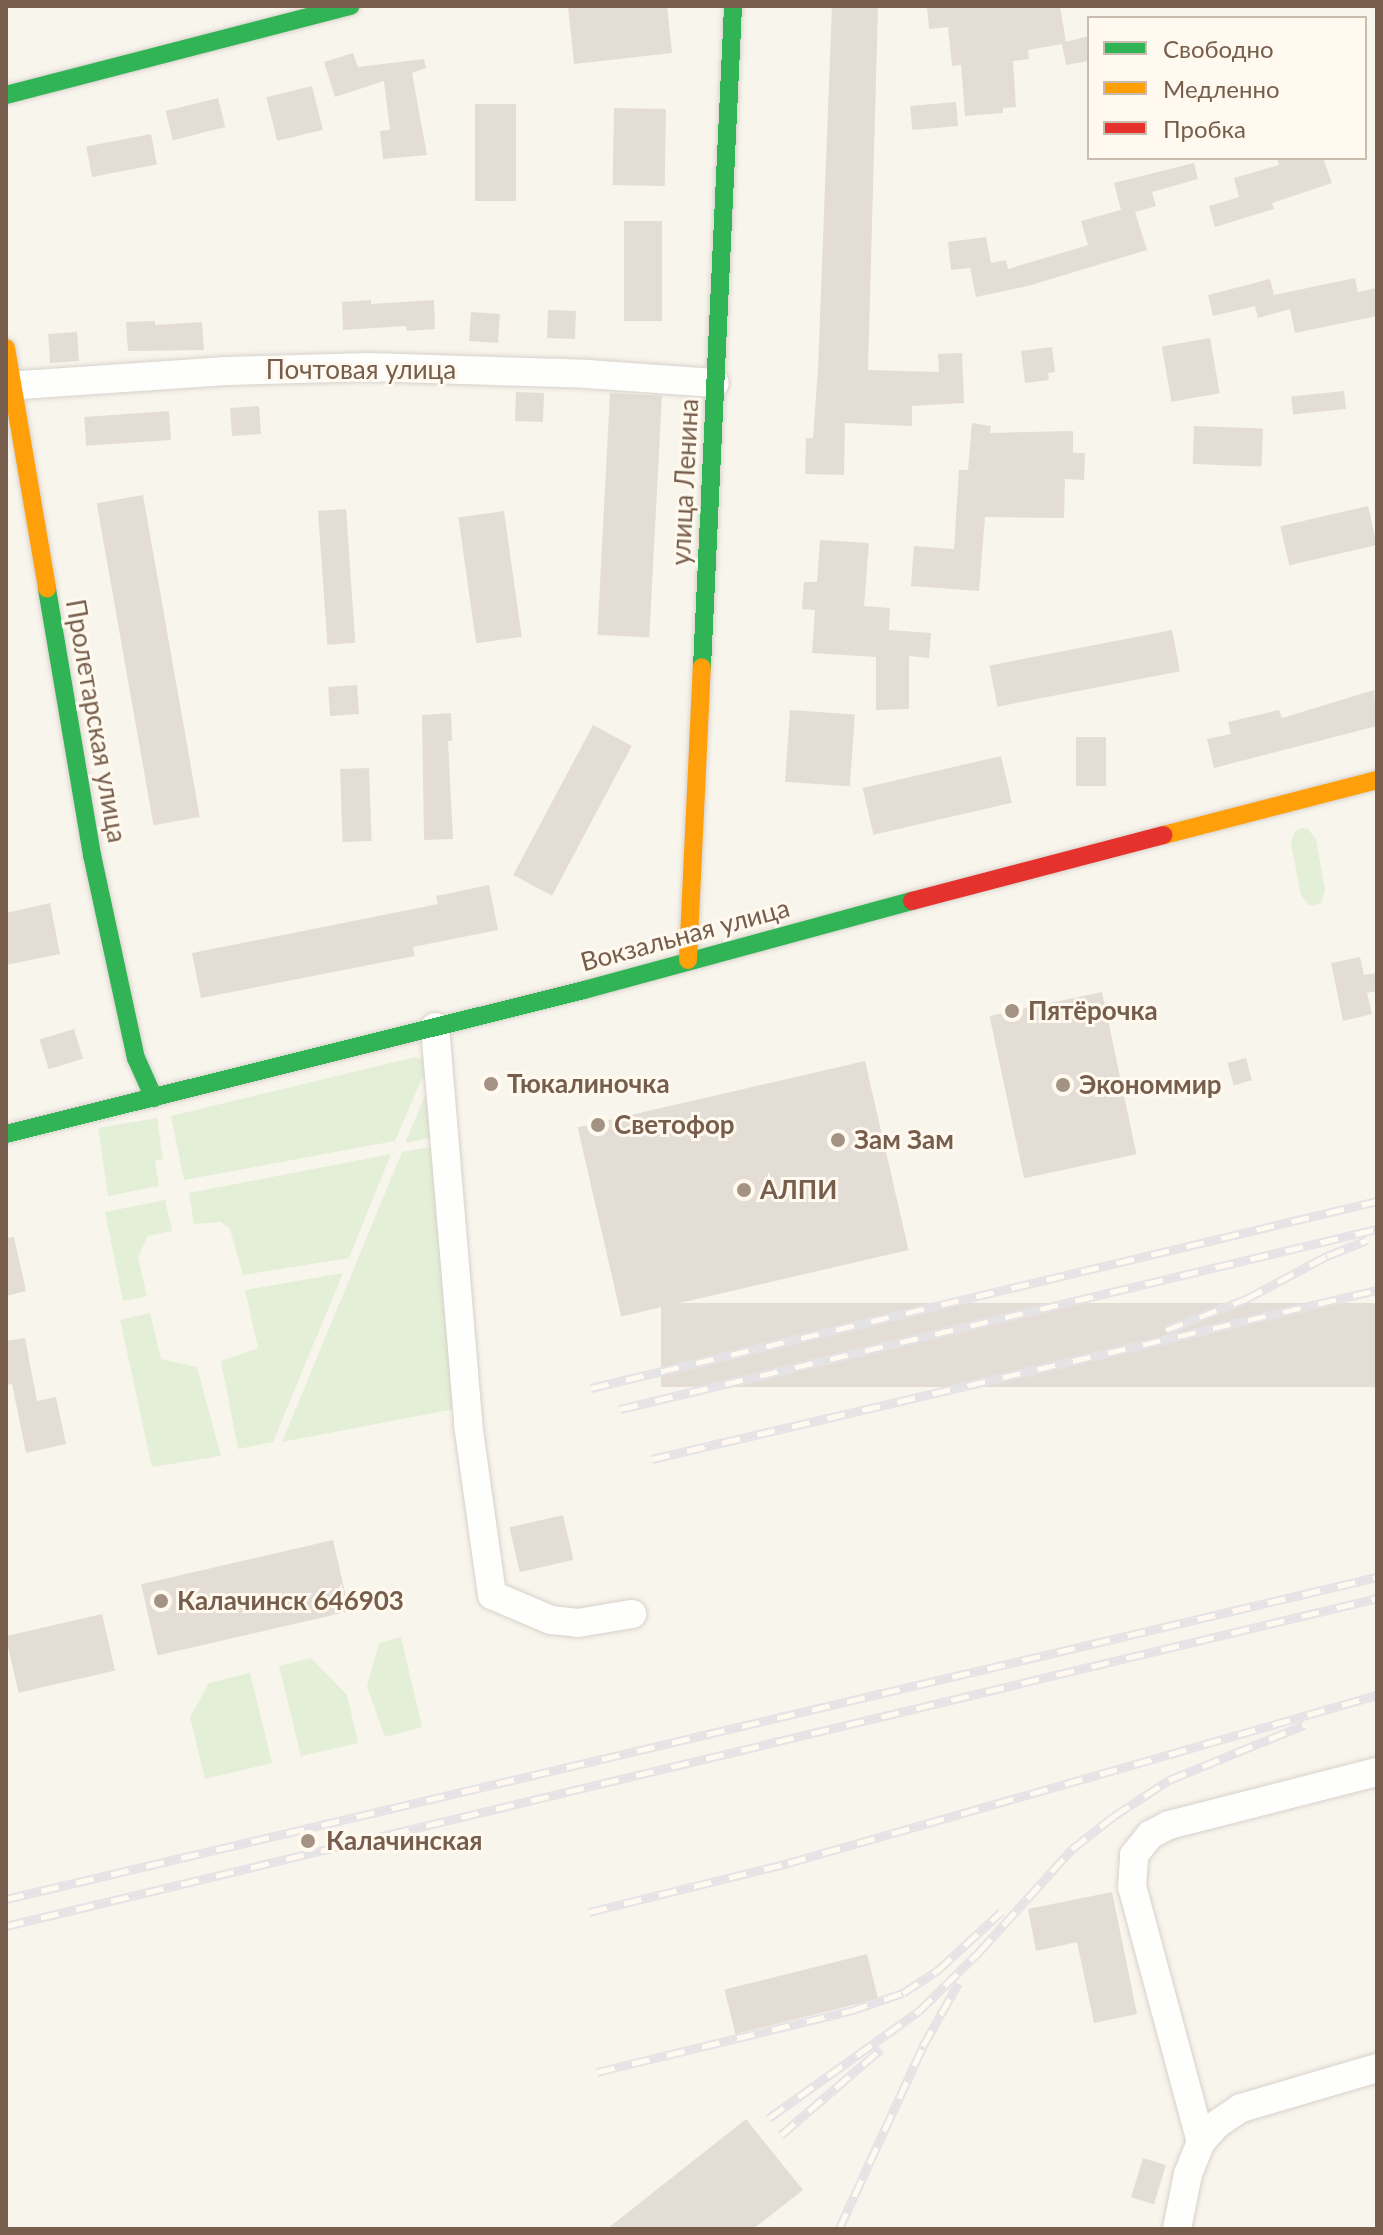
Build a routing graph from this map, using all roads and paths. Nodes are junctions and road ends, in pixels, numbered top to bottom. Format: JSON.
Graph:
{"nodes":[{"id":1,"x":351,"y":6,"type":"edge"},
{"id":2,"x":733,"y":6,"type":"edge"},
{"id":3,"x":6,"y":95,"type":"edge"},
{"id":4,"x":6,"y":348,"type":"edge"},
{"id":5,"x":715,"y":383,"type":"junction"},
{"id":6,"x":10,"y":386,"type":"edge"},
{"id":7,"x":1377,"y":780,"type":"edge"},
{"id":8,"x":688,"y":960,"type":"junction"},
{"id":9,"x":435,"y":1027,"type":"junction"},
{"id":10,"x":154,"y":1098,"type":"junction"},
{"id":11,"x":6,"y":1134,"type":"edge"},
{"id":12,"x":632,"y":1614,"type":"dead end"},
{"id":13,"x":1377,"y":1772,"type":"edge"},
{"id":14,"x":1377,"y":2068,"type":"edge"},
{"id":15,"x":1201,"y":2142,"type":"junction"},
{"id":16,"x":1177,"y":2229,"type":"edge"}],
"edges":[{"from":1,"to":3,"type":"main road"},
{"from":2,"to":5,"type":"main road","name":"улица Ленина"},
{"from":4,"to":6,"type":"main road","name":"Пролетарская улица"},
{"from":5,"to":6,"type":"street","name":"Почтовая улица"},
{"from":5,"to":8,"type":"main road","name":"улица Ленина"},
{"from":6,"to":10,"type":"main road","name":"Пролетарская улица"},
{"from":7,"to":8,"type":"main road","name":"Вокзальная улица"},
{"from":8,"to":9,"type":"main road","name":"Вокзальная улица"},
{"from":9,"to":10,"type":"main road","name":"Вокзальная улица"},
{"from":9,"to":12,"type":"street"},
{"from":10,"to":11,"type":"main road","name":"Вокзальная улица"},
{"from":13,"to":15,"type":"street"},
{"from":14,"to":15,"type":"street"},
{"from":15,"to":16,"type":"street"}]}
